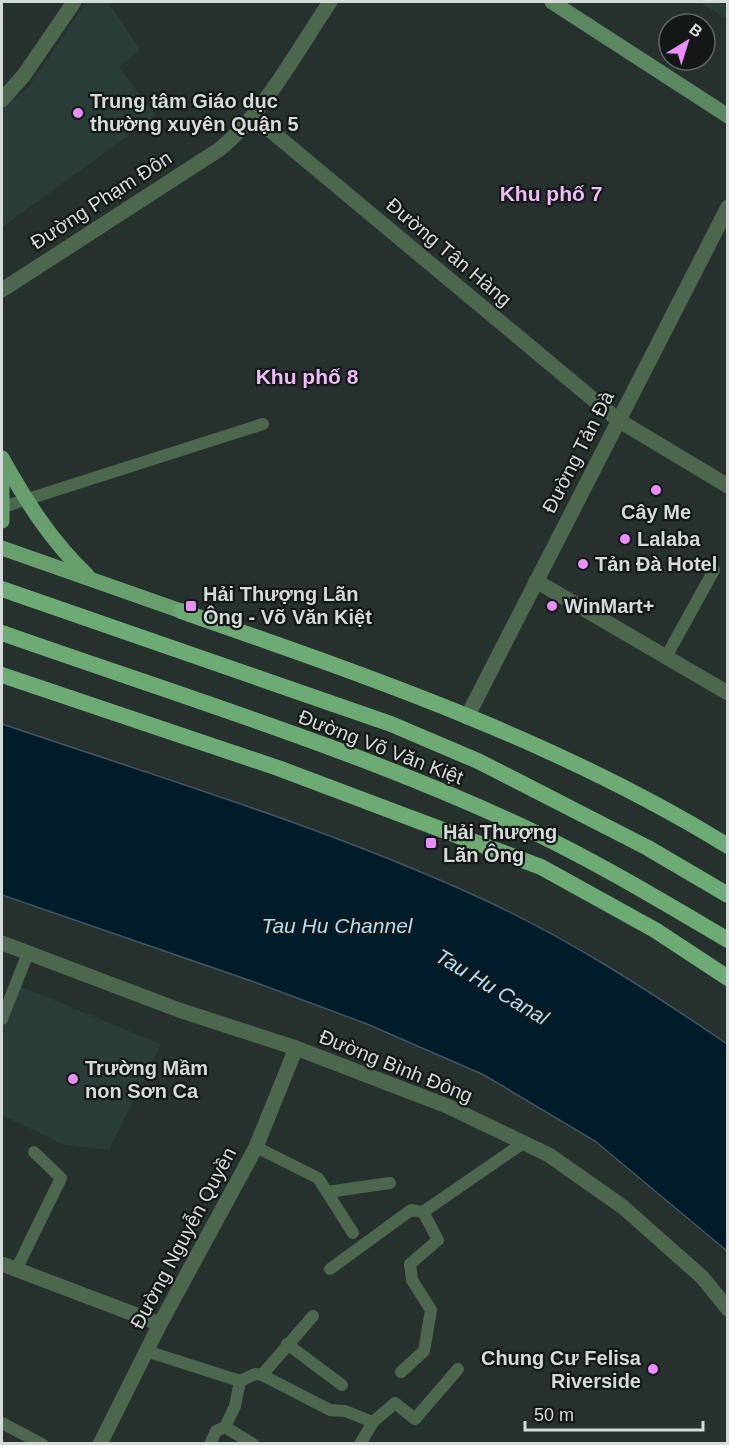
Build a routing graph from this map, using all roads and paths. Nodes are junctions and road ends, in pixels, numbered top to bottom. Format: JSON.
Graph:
{"nodes":[{"id":1,"x":75,"y":2,"type":"edge"},
{"id":2,"x":330,"y":2,"type":"edge"},
{"id":3,"x":552,"y":2,"type":"edge"},
{"id":4,"x":2,"y":100,"type":"edge"},
{"id":5,"x":253,"y":116,"type":"junction"},
{"id":6,"x":728,"y":116,"type":"edge"},
{"id":7,"x":728,"y":207,"type":"edge"},
{"id":8,"x":2,"y":290,"type":"edge"},
{"id":9,"x":618,"y":420,"type":"junction"},
{"id":10,"x":263,"y":424,"type":"dead end"},
{"id":11,"x":2,"y":459,"type":"edge"},
{"id":12,"x":728,"y":486,"type":"edge"},
{"id":13,"x":25,"y":500,"type":"junction"},
{"id":14,"x":2,"y":514,"type":"edge"},
{"id":15,"x":2,"y":548,"type":"edge"},
{"id":16,"x":714,"y":570,"type":"dead end"},
{"id":17,"x":92,"y":580,"type":"junction"},
{"id":18,"x":536,"y":581,"type":"junction"},
{"id":19,"x":2,"y":589,"type":"edge"},
{"id":20,"x":181,"y":611,"type":"joint"},
{"id":21,"x":2,"y":633,"type":"edge"},
{"id":22,"x":666,"y":657,"type":"junction"},
{"id":23,"x":2,"y":675,"type":"edge"},
{"id":24,"x":728,"y":693,"type":"edge"},
{"id":25,"x":467,"y":717,"type":"junction"},
{"id":26,"x":728,"y":846,"type":"edge"},
{"id":27,"x":728,"y":895,"type":"edge"},
{"id":28,"x":728,"y":940,"type":"edge"},
{"id":29,"x":2,"y":943,"type":"edge"},
{"id":30,"x":28,"y":953,"type":"junction"},
{"id":31,"x":728,"y":978,"type":"edge"},
{"id":32,"x":2,"y":1018,"type":"edge"},
{"id":33,"x":296,"y":1048,"type":"junction"},
{"id":34,"x":523,"y":1143,"type":"junction"},
{"id":35,"x":256,"y":1147,"type":"junction"},
{"id":36,"x":34,"y":1152,"type":"dead end"},
{"id":37,"x":390,"y":1183,"type":"dead end"},
{"id":38,"x":327,"y":1192,"type":"junction"},
{"id":39,"x":423,"y":1212,"type":"junction"},
{"id":40,"x":353,"y":1233,"type":"dead end"},
{"id":41,"x":8,"y":1267,"type":"edge"},
{"id":42,"x":330,"y":1269,"type":"dead end"},
{"id":43,"x":728,"y":1309,"type":"edge"},
{"id":44,"x":313,"y":1316,"type":"dead end"},
{"id":45,"x":159,"y":1324,"type":"junction"},
{"id":46,"x":287,"y":1344,"type":"junction"},
{"id":47,"x":146,"y":1351,"type":"junction"},
{"id":48,"x":458,"y":1370,"type":"dead end"},
{"id":49,"x":401,"y":1372,"type":"dead end"},
{"id":50,"x":262,"y":1375,"type":"junction"},
{"id":51,"x":240,"y":1381,"type":"junction"},
{"id":52,"x":342,"y":1385,"type":"dead end"},
{"id":53,"x":373,"y":1422,"type":"junction"},
{"id":54,"x":2,"y":1423,"type":"edge"},
{"id":55,"x":225,"y":1427,"type":"junction"},
{"id":56,"x":42,"y":1443,"type":"edge"},
{"id":57,"x":100,"y":1443,"type":"edge"},
{"id":58,"x":210,"y":1443,"type":"edge"},
{"id":59,"x":253,"y":1443,"type":"edge"},
{"id":60,"x":360,"y":1443,"type":"edge"}],
"edges":[{"from":1,"to":4,"type":"street"},
{"from":2,"to":5,"type":"street","name":"Đường Phạm Đôn"},
{"from":3,"to":6,"type":"main road"},
{"from":5,"to":8,"type":"street","name":"Đường Phạm Đôn"},
{"from":5,"to":9,"type":"street","name":"Đường Tân Hàng"},
{"from":7,"to":9,"type":"street","name":"Đường Tản Đà"},
{"from":9,"to":12,"type":"street","name":"Đường Tân Hàng"},
{"from":9,"to":18,"type":"street","name":"Đường Tản Đà"},
{"from":10,"to":13,"type":"lane"},
{"from":11,"to":13,"type":"main road"},
{"from":11,"to":14,"type":"main road"},
{"from":13,"to":14,"type":"lane"},
{"from":13,"to":17,"type":"main road"},
{"from":15,"to":17,"type":"main road"},
{"from":16,"to":22,"type":"lane"},
{"from":17,"to":20,"type":"main road"},
{"from":18,"to":22,"type":"street"},
{"from":18,"to":25,"type":"street","name":"Đường Tản Đà"},
{"from":19,"to":27,"type":"highway","name":"Đường Võ Văn Kiệt"},
{"from":20,"to":25,"type":"highway"},
{"from":21,"to":28,"type":"highway","name":"Đường Võ Văn Kiệt"},
{"from":22,"to":24,"type":"street"},
{"from":23,"to":31,"type":"highway"},
{"from":25,"to":26,"type":"highway"},
{"from":29,"to":30,"type":"street","name":"Đường Bình Đông"},
{"from":30,"to":32,"type":"lane"},
{"from":30,"to":33,"type":"street","name":"Đường Bình Đông"},
{"from":33,"to":34,"type":"street","name":"Đường Bình Đông"},
{"from":33,"to":35,"type":"street","name":"Đường Nguyễn Quyền"},
{"from":34,"to":39,"type":"lane"},
{"from":34,"to":43,"type":"street","name":"Đường Bình Đông"},
{"from":35,"to":38,"type":"lane"},
{"from":35,"to":45,"type":"street","name":"Đường Nguyễn Quyền"},
{"from":36,"to":41,"type":"lane"},
{"from":37,"to":38,"type":"lane"},
{"from":38,"to":40,"type":"lane"},
{"from":39,"to":42,"type":"lane"},
{"from":39,"to":49,"type":"lane"},
{"from":41,"to":45,"type":"street"},
{"from":44,"to":46,"type":"lane"},
{"from":45,"to":47,"type":"street","name":"Đường Nguyễn Quyền"},
{"from":46,"to":50,"type":"lane"},
{"from":46,"to":52,"type":"lane"},
{"from":47,"to":51,"type":"lane"},
{"from":47,"to":57,"type":"street","name":"Đường Nguyễn Quyền"},
{"from":48,"to":53,"type":"lane"},
{"from":50,"to":51,"type":"lane"},
{"from":50,"to":53,"type":"lane"},
{"from":51,"to":55,"type":"lane"},
{"from":53,"to":60,"type":"lane"},
{"from":54,"to":56,"type":"lane"},
{"from":55,"to":58,"type":"lane"},
{"from":55,"to":59,"type":"lane"}]}
